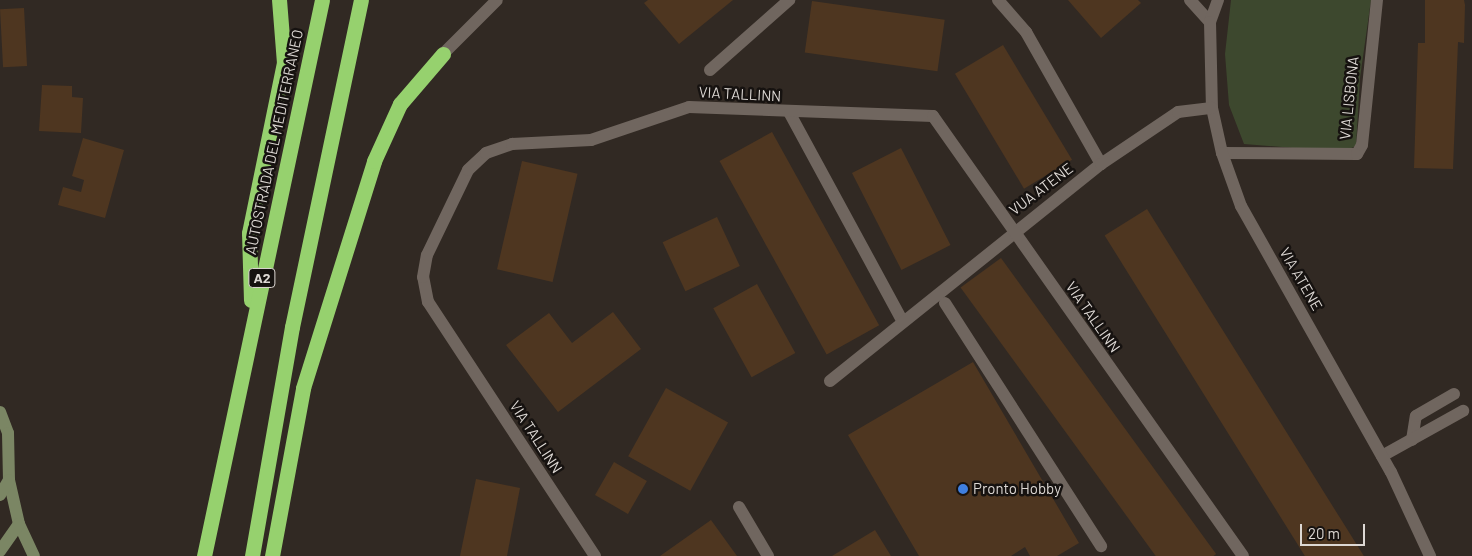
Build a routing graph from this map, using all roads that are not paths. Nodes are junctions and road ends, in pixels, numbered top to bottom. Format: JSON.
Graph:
{"nodes":[{"id":1,"x":279,"y":0,"type":"edge"},
{"id":2,"x":322,"y":0,"type":"edge"},
{"id":3,"x":361,"y":0,"type":"edge"},
{"id":4,"x":484,"y":0,"type":"edge"},
{"id":5,"x":497,"y":0,"type":"edge"},
{"id":6,"x":789,"y":0,"type":"edge"},
{"id":7,"x":998,"y":0,"type":"edge"},
{"id":8,"x":1190,"y":0,"type":"edge"},
{"id":9,"x":1218,"y":0,"type":"edge"},
{"id":10,"x":1377,"y":0,"type":"edge"},
{"id":11,"x":1210,"y":22,"type":"junction"},
{"id":12,"x":443,"y":54,"type":"junction"},
{"id":13,"x":710,"y":70,"type":"dead end"},
{"id":14,"x":1212,"y":108,"type":"junction"},
{"id":15,"x":789,"y":112,"type":"junction"},
{"id":16,"x":1222,"y":153,"type":"junction"},
{"id":17,"x":1100,"y":164,"type":"junction"},
{"id":18,"x":1012,"y":231,"type":"junction"},
{"id":19,"x":945,"y":303,"type":"dead end"},
{"id":20,"x":902,"y":320,"type":"junction"},
{"id":21,"x":252,"y":322,"type":"junction"},
{"id":22,"x":830,"y":380,"type":"dead end"},
{"id":23,"x":1454,"y":394,"type":"dead end"},
{"id":24,"x":1463,"y":411,"type":"dead end"},
{"id":25,"x":0,"y":412,"type":"edge"},
{"id":26,"x":1412,"y":440,"type":"junction"},
{"id":27,"x":1382,"y":456,"type":"junction"},
{"id":28,"x":9,"y":480,"type":"junction"},
{"id":29,"x":0,"y":495,"type":"edge"},
{"id":30,"x":739,"y":507,"type":"dead end"},
{"id":31,"x":19,"y":524,"type":"junction"},
{"id":32,"x":1101,"y":546,"type":"dead end"},
{"id":33,"x":0,"y":551,"type":"edge"},
{"id":34,"x":34,"y":556,"type":"edge"},
{"id":35,"x":204,"y":556,"type":"edge"},
{"id":36,"x":252,"y":556,"type":"edge"},
{"id":37,"x":272,"y":556,"type":"edge"},
{"id":38,"x":595,"y":556,"type":"edge"},
{"id":39,"x":768,"y":556,"type":"edge"},
{"id":40,"x":1243,"y":556,"type":"edge"},
{"id":41,"x":1430,"y":556,"type":"edge"}],
"edges":[{"from":1,"to":21,"type":"highway"},
{"from":2,"to":21,"type":"highway","name":"AUTOSTRADA DEL MEDITERRANEO","number":"A2"},
{"from":3,"to":36,"type":"highway"},
{"from":4,"to":12,"type":"street"},
{"from":5,"to":12,"type":"street"},
{"from":6,"to":13,"type":"street"},
{"from":7,"to":17,"type":"street"},
{"from":8,"to":11,"type":"street"},
{"from":9,"to":11,"type":"street","name":"VIA ATENE"},
{"from":10,"to":16,"type":"street","name":"VIA LISBONA"},
{"from":11,"to":14,"type":"street","name":"VIA ATENE"},
{"from":12,"to":37,"type":"highway"},
{"from":14,"to":16,"type":"street","name":"VIA ATENE"},
{"from":14,"to":17,"type":"street","name":"VUA ATENE"},
{"from":15,"to":18,"type":"street","name":"VIA TALLINN"},
{"from":15,"to":20,"type":"street"},
{"from":15,"to":38,"type":"street","name":"VIA TALLINN"},
{"from":16,"to":27,"type":"street","name":"VIA ATENE"},
{"from":17,"to":18,"type":"street","name":"VUA ATENE"},
{"from":18,"to":20,"type":"street","name":"VUA ATENE"},
{"from":18,"to":40,"type":"street","name":"VIA TALLINN"},
{"from":19,"to":32,"type":"street"},
{"from":20,"to":22,"type":"street","name":"VUA ATENE"},
{"from":21,"to":35,"type":"highway","name":"AUTOSTRADA DEL MEDITERRANEO","number":"A2"},
{"from":23,"to":26,"type":"street"},
{"from":24,"to":26,"type":"street"},
{"from":25,"to":28,"type":"street"},
{"from":26,"to":27,"type":"street"},
{"from":27,"to":41,"type":"street","name":"VIA ATENE"},
{"from":28,"to":29,"type":"street"},
{"from":28,"to":31,"type":"street"},
{"from":30,"to":39,"type":"street"},
{"from":31,"to":33,"type":"street"},
{"from":31,"to":34,"type":"street"}]}
